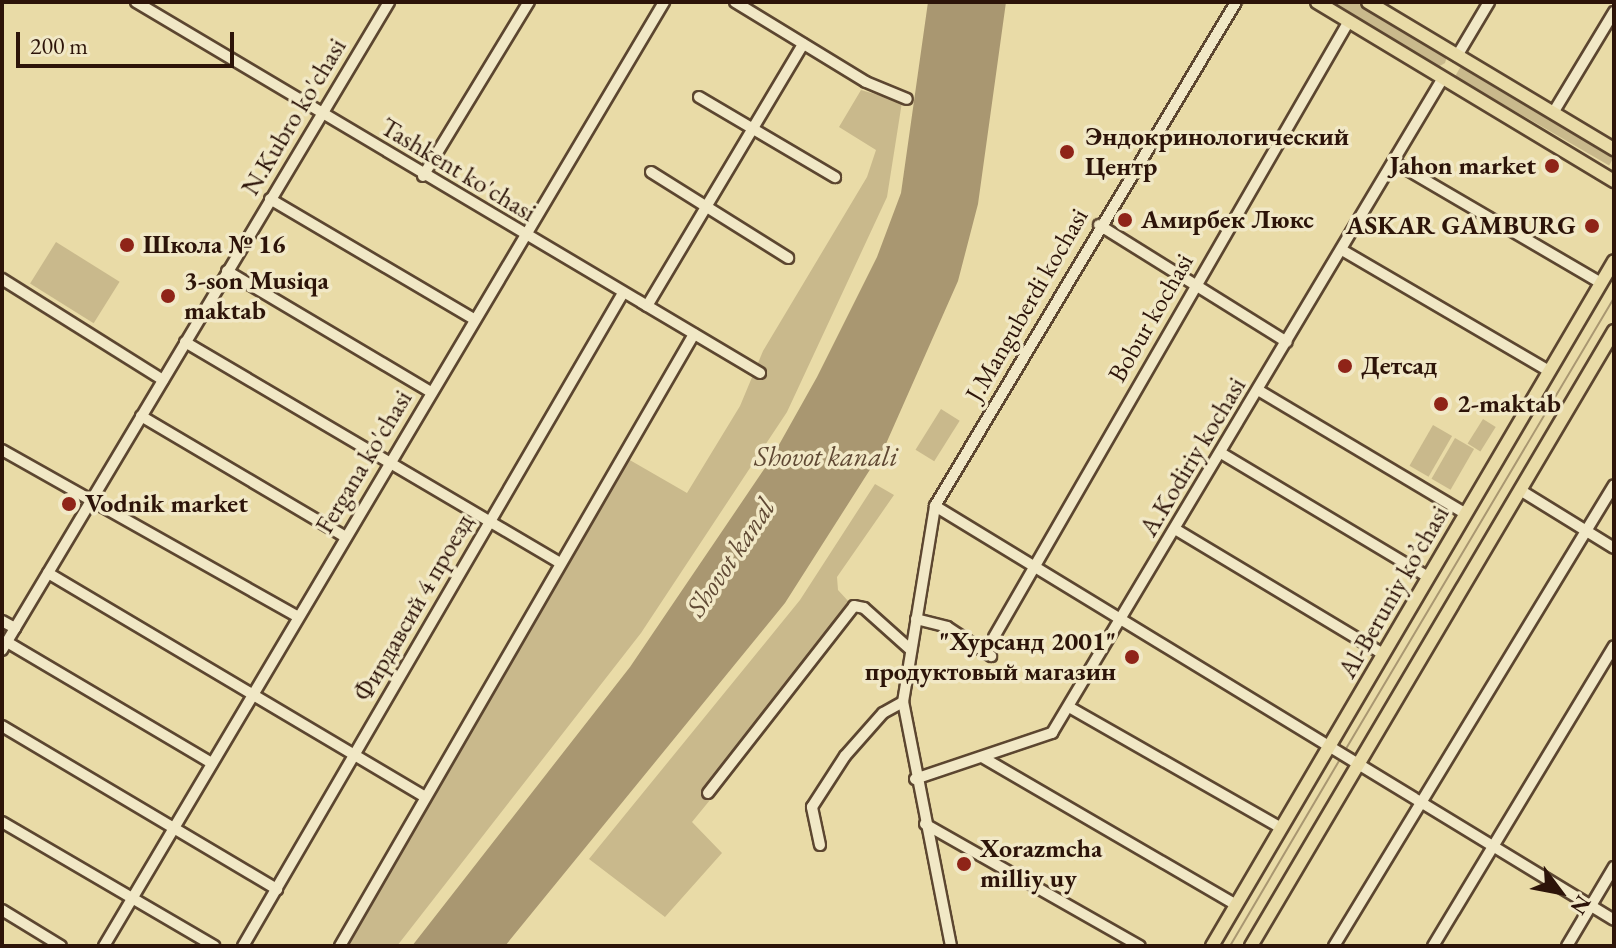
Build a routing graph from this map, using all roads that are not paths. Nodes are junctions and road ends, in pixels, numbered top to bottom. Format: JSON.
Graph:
{"nodes":[{"id":1,"x":136,"y":2,"type":"edge"},
{"id":2,"x":389,"y":2,"type":"edge"},
{"id":3,"x":529,"y":2,"type":"edge"},
{"id":4,"x":664,"y":2,"type":"edge"},
{"id":5,"x":735,"y":2,"type":"edge"},
{"id":6,"x":1236,"y":2,"type":"edge"},
{"id":7,"x":1317,"y":2,"type":"edge"},
{"id":8,"x":1368,"y":2,"type":"edge"},
{"id":9,"x":1489,"y":2,"type":"edge"},
{"id":10,"x":1614,"y":12,"type":"edge"},
{"id":11,"x":1349,"y":21,"type":"junction"},
{"id":12,"x":803,"y":44,"type":"junction"},
{"id":13,"x":1457,"y":56,"type":"junction"},
{"id":14,"x":1443,"y":78,"type":"junction"},
{"id":15,"x":699,"y":97,"type":"dead end"},
{"id":16,"x":907,"y":99,"type":"dead end"},
{"id":17,"x":1553,"y":113,"type":"junction"},
{"id":18,"x":322,"y":114,"type":"junction"},
{"id":19,"x":752,"y":129,"type":"junction"},
{"id":20,"x":1614,"y":149,"type":"edge"},
{"id":21,"x":1394,"y":162,"type":"junction"},
{"id":22,"x":651,"y":172,"type":"dead end"},
{"id":23,"x":423,"y":176,"type":"junction"},
{"id":24,"x":835,"y":177,"type":"dead end"},
{"id":25,"x":1614,"y":181,"type":"edge"},
{"id":26,"x":270,"y":199,"type":"junction"},
{"id":27,"x":705,"y":207,"type":"junction"},
{"id":28,"x":1099,"y":225,"type":"junction"},
{"id":29,"x":524,"y":235,"type":"junction"},
{"id":30,"x":1342,"y":250,"type":"junction"},
{"id":31,"x":788,"y":258,"type":"dead end"},
{"id":32,"x":1614,"y":261,"type":"edge"},
{"id":33,"x":227,"y":271,"type":"junction"},
{"id":34,"x":2,"y":279,"type":"edge"},
{"id":35,"x":1601,"y":283,"type":"junction"},
{"id":36,"x":1195,"y":286,"type":"junction"},
{"id":37,"x":623,"y":293,"type":"junction"},
{"id":38,"x":647,"y":306,"type":"junction"},
{"id":39,"x":474,"y":319,"type":"junction"},
{"id":40,"x":1614,"y":331,"type":"edge"},
{"id":41,"x":694,"y":334,"type":"junction"},
{"id":42,"x":185,"y":342,"type":"junction"},
{"id":43,"x":1287,"y":342,"type":"junction"},
{"id":44,"x":1549,"y":371,"type":"junction"},
{"id":45,"x":760,"y":373,"type":"dead end"},
{"id":46,"x":163,"y":380,"type":"junction"},
{"id":47,"x":1258,"y":390,"type":"junction"},
{"id":48,"x":431,"y":392,"type":"junction"},
{"id":49,"x":141,"y":416,"type":"junction"},
{"id":50,"x":2,"y":450,"type":"edge"},
{"id":51,"x":1221,"y":453,"type":"junction"},
{"id":52,"x":390,"y":463,"type":"junction"},
{"id":53,"x":1614,"y":485,"type":"edge"},
{"id":54,"x":1520,"y":490,"type":"junction"},
{"id":55,"x":91,"y":500,"type":"junction"},
{"id":56,"x":935,"y":506,"type":"junction"},
{"id":57,"x":1466,"y":514,"type":"junction"},
{"id":58,"x":490,"y":523,"type":"junction"},
{"id":59,"x":1175,"y":529,"type":"junction"},
{"id":60,"x":1586,"y":531,"type":"junction"},
{"id":61,"x":346,"y":537,"type":"junction"},
{"id":62,"x":1614,"y":548,"type":"edge"},
{"id":63,"x":560,"y":563,"type":"junction"},
{"id":64,"x":1029,"y":567,"type":"junction"},
{"id":65,"x":48,"y":573,"type":"junction"},
{"id":66,"x":1428,"y":577,"type":"junction"},
{"id":67,"x":298,"y":617,"type":"junction"},
{"id":68,"x":916,"y":619,"type":"junction"},
{"id":69,"x":2,"y":621,"type":"edge"},
{"id":70,"x":1120,"y":622,"type":"junction"},
{"id":71,"x":15,"y":628,"type":"junction"},
{"id":72,"x":994,"y":637,"type":"dead end"},
{"id":73,"x":4,"y":646,"type":"edge"},
{"id":74,"x":1614,"y":646,"type":"edge"},
{"id":75,"x":911,"y":650,"type":"junction"},
{"id":76,"x":1383,"y":654,"type":"junction"},
{"id":77,"x":991,"y":656,"type":"dead end"},
{"id":78,"x":252,"y":696,"type":"junction"},
{"id":79,"x":903,"y":702,"type":"junction"},
{"id":80,"x":1069,"y":707,"type":"junction"},
{"id":81,"x":2,"y":726,"type":"edge"},
{"id":82,"x":1329,"y":747,"type":"junction"},
{"id":83,"x":354,"y":756,"type":"junction"},
{"id":84,"x":982,"y":757,"type":"junction"},
{"id":85,"x":212,"y":763,"type":"junction"},
{"id":86,"x":1359,"y":764,"type":"junction"},
{"id":87,"x":915,"y":779,"type":"junction"},
{"id":88,"x":708,"y":793,"type":"dead end"},
{"id":89,"x":426,"y":797,"type":"junction"},
{"id":90,"x":1421,"y":802,"type":"junction"},
{"id":91,"x":2,"y":822,"type":"edge"},
{"id":92,"x":925,"y":824,"type":"junction"},
{"id":93,"x":1281,"y":828,"type":"junction"},
{"id":94,"x":173,"y":829,"type":"junction"},
{"id":95,"x":820,"y":845,"type":"dead end"},
{"id":96,"x":1493,"y":846,"type":"junction"},
{"id":97,"x":1614,"y":867,"type":"edge"},
{"id":98,"x":277,"y":889,"type":"junction"},
{"id":99,"x":132,"y":898,"type":"junction"},
{"id":100,"x":1236,"y":905,"type":"junction"},
{"id":101,"x":1591,"y":906,"type":"junction"},
{"id":102,"x":2,"y":910,"type":"edge"},
{"id":103,"x":1614,"y":920,"type":"edge"},
{"id":104,"x":949,"y":945,"type":"edge"},
{"id":105,"x":61,"y":946,"type":"edge"},
{"id":106,"x":104,"y":946,"type":"edge"},
{"id":107,"x":214,"y":946,"type":"edge"},
{"id":108,"x":243,"y":946,"type":"edge"},
{"id":109,"x":340,"y":946,"type":"edge"},
{"id":110,"x":1140,"y":946,"type":"edge"},
{"id":111,"x":1212,"y":946,"type":"edge"},
{"id":112,"x":1251,"y":946,"type":"edge"},
{"id":113,"x":1334,"y":946,"type":"edge"},
{"id":114,"x":1433,"y":946,"type":"edge"},
{"id":115,"x":1567,"y":946,"type":"edge"}],
"edges":[{"from":1,"to":18,"type":"street","name":"Tashkent ko'chasi"},
{"from":2,"to":18,"type":"street","name":"N.Kubro ko'chasi"},
{"from":3,"to":23,"type":"street"},
{"from":4,"to":29,"type":"street","name":"Fergana ko'chasi"},
{"from":5,"to":12,"type":"street"},
{"from":6,"to":28,"type":"street","name":"J.Manguberdi kochasi"},
{"from":7,"to":11,"type":"main road"},
{"from":8,"to":13,"type":"main road"},
{"from":9,"to":13,"type":"street"},
{"from":10,"to":17,"type":"street"},
{"from":11,"to":14,"type":"main road"},
{"from":11,"to":36,"type":"street","name":"Bobur kochasi"},
{"from":12,"to":16,"type":"street"},
{"from":12,"to":19,"type":"street"},
{"from":13,"to":17,"type":"main road"},
{"from":14,"to":21,"type":"street","name":"A.Kodiriy kochasi"},
{"from":14,"to":25,"type":"main road"},
{"from":15,"to":19,"type":"street"},
{"from":17,"to":20,"type":"main road"},
{"from":18,"to":23,"type":"street","name":"Tashkent ko'chasi"},
{"from":18,"to":26,"type":"street","name":"N.Kubro ko'chasi"},
{"from":19,"to":24,"type":"street"},
{"from":19,"to":27,"type":"street"},
{"from":21,"to":30,"type":"street","name":"A.Kodiriy kochasi"},
{"from":21,"to":35,"type":"street"},
{"from":22,"to":27,"type":"street"},
{"from":23,"to":29,"type":"street","name":"Tashkent ko'chasi"},
{"from":26,"to":33,"type":"street","name":"N.Kubro ko'chasi"},
{"from":26,"to":39,"type":"street"},
{"from":27,"to":31,"type":"street"},
{"from":27,"to":38,"type":"street"},
{"from":28,"to":36,"type":"street"},
{"from":28,"to":56,"type":"street","name":"J.Manguberdi kochasi"},
{"from":29,"to":37,"type":"street","name":"Tashkent ko'chasi"},
{"from":29,"to":39,"type":"street","name":"Fergana ko'chasi"},
{"from":30,"to":43,"type":"street","name":"A.Kodiriy kochasi"},
{"from":30,"to":44,"type":"street"},
{"from":32,"to":35,"type":"main road","name":"Al-Beruniy ko’chasi"},
{"from":33,"to":42,"type":"street","name":"N.Kubro ko'chasi"},
{"from":33,"to":48,"type":"street"},
{"from":34,"to":46,"type":"street"},
{"from":35,"to":44,"type":"main road","name":"Al-Beruniy ko’chasi"},
{"from":36,"to":43,"type":"street"},
{"from":36,"to":64,"type":"street","name":"Bobur kochasi"},
{"from":37,"to":38,"type":"street","name":"Tashkent ko'chasi"},
{"from":37,"to":58,"type":"street","name":"Фирдавсий 4 проезд"},
{"from":38,"to":41,"type":"street","name":"Tashkent ko'chasi"},
{"from":39,"to":48,"type":"street","name":"Fergana ko'chasi"},
{"from":40,"to":54,"type":"main road"},
{"from":41,"to":45,"type":"street","name":"Tashkent ko'chasi"},
{"from":41,"to":63,"type":"street"},
{"from":42,"to":46,"type":"street","name":"N.Kubro ko'chasi"},
{"from":42,"to":52,"type":"street"},
{"from":43,"to":47,"type":"street","name":"A.Kodiriy kochasi"},
{"from":44,"to":57,"type":"main road","name":"Al-Beruniy ko’chasi"},
{"from":46,"to":49,"type":"street","name":"N.Kubro ko'chasi"},
{"from":47,"to":51,"type":"street","name":"A.Kodiriy kochasi"},
{"from":47,"to":57,"type":"street"},
{"from":48,"to":52,"type":"street","name":"Fergana ko'chasi"},
{"from":49,"to":55,"type":"street","name":"N.Kubro ko'chasi"},
{"from":49,"to":61,"type":"street"},
{"from":50,"to":55,"type":"street"},
{"from":51,"to":59,"type":"street","name":"A.Kodiriy kochasi"},
{"from":51,"to":66,"type":"street"},
{"from":52,"to":58,"type":"street"},
{"from":52,"to":61,"type":"street","name":"Fergana ko'chasi"},
{"from":53,"to":60,"type":"street"},
{"from":54,"to":60,"type":"street"},
{"from":54,"to":86,"type":"main road"},
{"from":55,"to":65,"type":"street","name":"N.Kubro ko'chasi"},
{"from":55,"to":67,"type":"street"},
{"from":56,"to":64,"type":"street"},
{"from":56,"to":68,"type":"street","name":"J.Manguberdi kochasi"},
{"from":57,"to":66,"type":"main road","name":"Al-Beruniy ko’chasi"},
{"from":58,"to":63,"type":"street"},
{"from":58,"to":83,"type":"street","name":"Фирдавсий 4 проезд"},
{"from":59,"to":70,"type":"street","name":"A.Kodiriy kochasi"},
{"from":59,"to":76,"type":"street"},
{"from":60,"to":62,"type":"street"},
{"from":60,"to":90,"type":"street"},
{"from":61,"to":67,"type":"street","name":"Fergana ko'chasi"},
{"from":63,"to":89,"type":"street"},
{"from":64,"to":70,"type":"street"},
{"from":64,"to":72,"type":"street","name":"Bobur kochasi"},
{"from":65,"to":71,"type":"street","name":"N.Kubro ko'chasi"},
{"from":65,"to":78,"type":"street"},
{"from":66,"to":76,"type":"main road","name":"Al-Beruniy ko’chasi"},
{"from":67,"to":78,"type":"street","name":"Fergana ko'chasi"},
{"from":68,"to":75,"type":"street","name":"J.Manguberdi kochasi"},
{"from":68,"to":77,"type":"street"},
{"from":69,"to":71,"type":"street"},
{"from":70,"to":80,"type":"street","name":"A.Kodiriy kochasi"},
{"from":70,"to":82,"type":"street"},
{"from":71,"to":73,"type":"street","name":"N.Kubro ko'chasi"},
{"from":73,"to":85,"type":"street"},
{"from":74,"to":96,"type":"street"},
{"from":75,"to":79,"type":"street","name":"J.Manguberdi kochasi"},
{"from":75,"to":88,"type":"street"},
{"from":76,"to":82,"type":"main road","name":"Al-Beruniy ko’chasi"},
{"from":78,"to":83,"type":"street"},
{"from":78,"to":85,"type":"street","name":"Fergana ko'chasi"},
{"from":79,"to":87,"type":"street","name":"J.Manguberdi kochasi"},
{"from":79,"to":95,"type":"street"},
{"from":80,"to":84,"type":"street","name":"A.Kodiriy kochasi"},
{"from":80,"to":93,"type":"street"},
{"from":81,"to":94,"type":"street"},
{"from":82,"to":86,"type":"street"},
{"from":82,"to":93,"type":"main road","name":"Al-Beruniy ko’chasi"},
{"from":83,"to":89,"type":"street"},
{"from":83,"to":98,"type":"street","name":"Фирдавсий 4 проезд"},
{"from":84,"to":87,"type":"street","name":"A.Kodiriy kochasi"},
{"from":84,"to":100,"type":"street"},
{"from":85,"to":94,"type":"street","name":"Fergana ko'chasi"},
{"from":86,"to":90,"type":"street"},
{"from":86,"to":112,"type":"main road"},
{"from":87,"to":92,"type":"street","name":"J.Manguberdi kochasi"},
{"from":89,"to":109,"type":"street"},
{"from":90,"to":96,"type":"street"},
{"from":90,"to":113,"type":"street"},
{"from":91,"to":99,"type":"street"},
{"from":92,"to":104,"type":"street","name":"J.Manguberdi kochasi"},
{"from":92,"to":110,"type":"street"},
{"from":93,"to":100,"type":"main road","name":"Al-Beruniy ko’chasi"},
{"from":94,"to":98,"type":"street"},
{"from":94,"to":99,"type":"street","name":"Fergana ko'chasi"},
{"from":96,"to":101,"type":"street"},
{"from":96,"to":114,"type":"street"},
{"from":97,"to":101,"type":"street"},
{"from":98,"to":108,"type":"street","name":"Фирдавсий 4 проезд"},
{"from":99,"to":106,"type":"street","name":"Fergana ko'chasi"},
{"from":99,"to":107,"type":"street"},
{"from":100,"to":111,"type":"main road","name":"Al-Beruniy ko’chasi"},
{"from":101,"to":103,"type":"street"},
{"from":101,"to":115,"type":"street"},
{"from":102,"to":105,"type":"street"}]}
